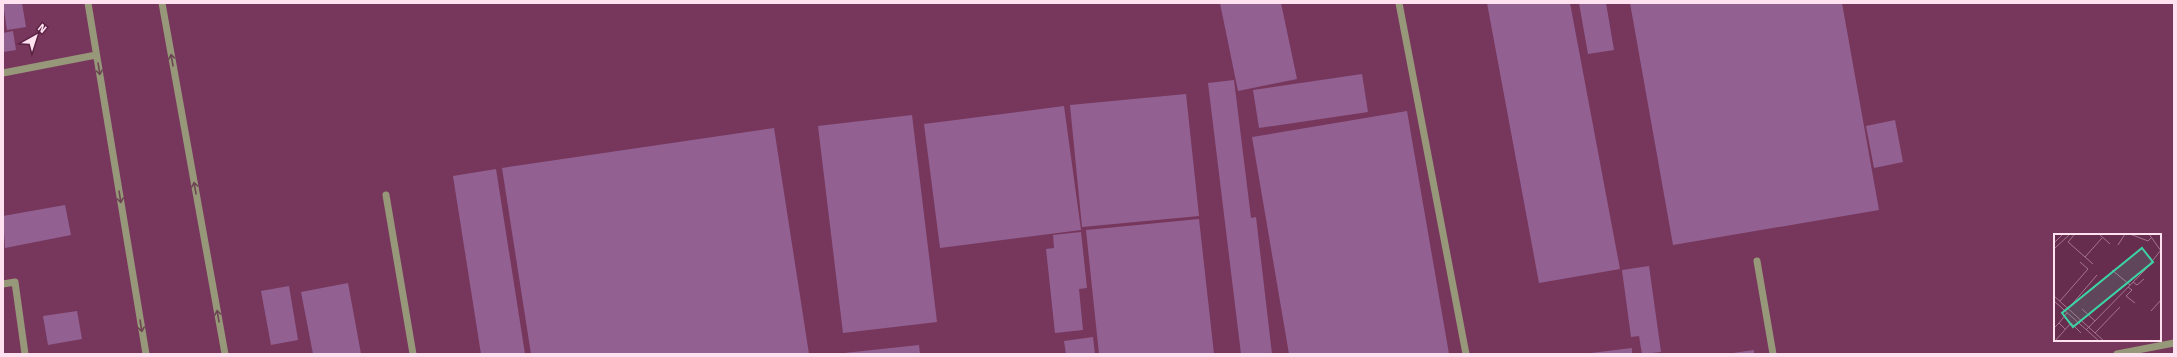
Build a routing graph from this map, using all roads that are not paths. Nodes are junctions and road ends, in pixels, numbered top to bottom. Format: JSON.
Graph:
{"nodes":[{"id":1,"x":88,"y":3,"type":"edge"},
{"id":2,"x":162,"y":3,"type":"edge"},
{"id":3,"x":1400,"y":3,"type":"edge"},
{"id":4,"x":96,"y":55,"type":"junction"},
{"id":5,"x":3,"y":73,"type":"edge"},
{"id":6,"x":386,"y":195,"type":"dead end"},
{"id":7,"x":1757,"y":260,"type":"dead end"},
{"id":8,"x":3,"y":284,"type":"edge"},
{"id":9,"x":2174,"y":343,"type":"edge"},
{"id":10,"x":25,"y":354,"type":"edge"},
{"id":11,"x":146,"y":354,"type":"edge"},
{"id":12,"x":225,"y":354,"type":"edge"},
{"id":13,"x":413,"y":354,"type":"edge"},
{"id":14,"x":1466,"y":354,"type":"edge"},
{"id":15,"x":1773,"y":354,"type":"edge"},
{"id":16,"x":2118,"y":354,"type":"edge"}],
"edges":[{"from":1,"to":4,"type":"street"},
{"from":12,"to":2,"type":"street","one_way":true},
{"from":3,"to":14,"type":"street"},
{"from":4,"to":5,"type":"street"},
{"from":4,"to":11,"type":"street","one_way":true},
{"from":6,"to":13,"type":"street"},
{"from":7,"to":15,"type":"street"},
{"from":8,"to":10,"type":"street"},
{"from":9,"to":16,"type":"street"}]}
